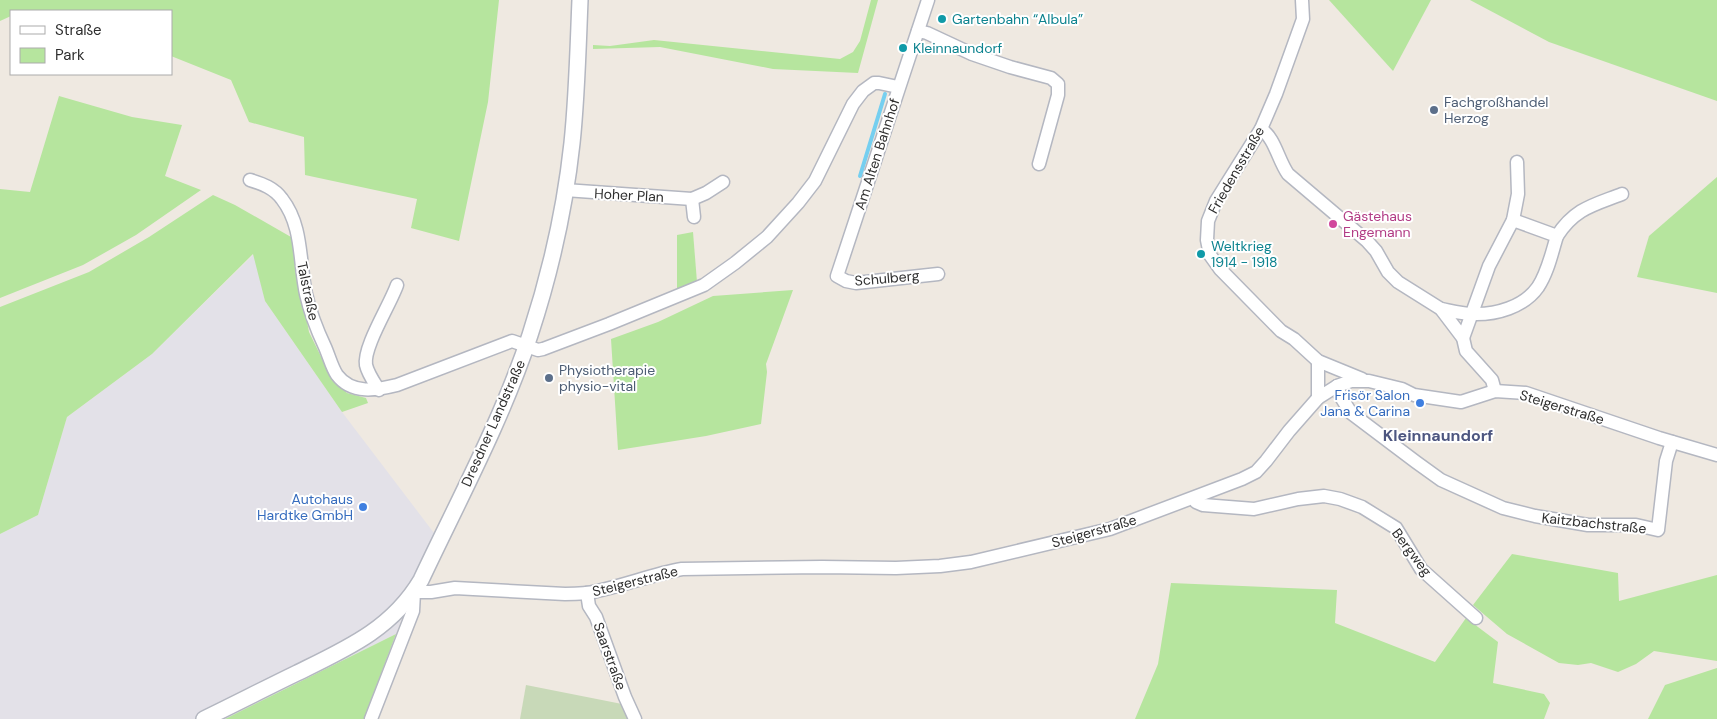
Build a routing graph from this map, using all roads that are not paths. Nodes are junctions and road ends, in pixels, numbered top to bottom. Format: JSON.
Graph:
{"nodes":[{"id":1,"x":580,"y":0,"type":"edge"},
{"id":2,"x":928,"y":0,"type":"edge"},
{"id":3,"x":1302,"y":0,"type":"edge"},
{"id":4,"x":918,"y":31,"type":"junction"},
{"id":5,"x":898,"y":86,"type":"junction"},
{"id":6,"x":1261,"y":128,"type":"junction"},
{"id":7,"x":1517,"y":162,"type":"dead end"},
{"id":8,"x":1039,"y":164,"type":"dead end"},
{"id":9,"x":250,"y":180,"type":"dead end"},
{"id":10,"x":723,"y":182,"type":"dead end"},
{"id":11,"x":565,"y":190,"type":"junction"},
{"id":12,"x":1622,"y":194,"type":"dead end"},
{"id":13,"x":692,"y":199,"type":"junction"},
{"id":14,"x":694,"y":217,"type":"dead end"},
{"id":15,"x":1513,"y":220,"type":"junction"},
{"id":16,"x":1557,"y":236,"type":"junction"},
{"id":17,"x":938,"y":274,"type":"dead end"},
{"id":18,"x":837,"y":276,"type":"joint"},
{"id":19,"x":397,"y":285,"type":"dead end"},
{"id":20,"x":1441,"y":309,"type":"junction"},
{"id":21,"x":1472,"y":314,"type":"junction"},
{"id":22,"x":1463,"y":338,"type":"junction"},
{"id":23,"x":532,"y":348,"type":"junction"},
{"id":24,"x":1318,"y":361,"type":"junction"},
{"id":25,"x":1366,"y":381,"type":"junction"},
{"id":26,"x":1337,"y":386,"type":"junction"},
{"id":27,"x":379,"y":390,"type":"junction"},
{"id":28,"x":1495,"y":391,"type":"junction"},
{"id":29,"x":1318,"y":398,"type":"junction"},
{"id":30,"x":1672,"y":442,"type":"junction"},
{"id":31,"x":1717,"y":454,"type":"edge"},
{"id":32,"x":1195,"y":498,"type":"junction"},
{"id":33,"x":414,"y":592,"type":"junction"},
{"id":34,"x":587,"y":593,"type":"junction"},
{"id":35,"x":1476,"y":618,"type":"dead end"},
{"id":36,"x":204,"y":719,"type":"edge"},
{"id":37,"x":371,"y":719,"type":"edge"},
{"id":38,"x":635,"y":719,"type":"edge"}],
"edges":[{"from":1,"to":11,"type":"street","name":"Dresdner Landstraße"},
{"from":2,"to":4,"type":"street","name":"Am Alten Bahnhof"},
{"from":3,"to":6,"type":"street","name":"Friedensstraße"},
{"from":4,"to":5,"type":"street","name":"Am Alten Bahnhof"},
{"from":4,"to":8,"type":"street"},
{"from":5,"to":18,"type":"street","name":"Am Alten Bahnhof"},
{"from":5,"to":23,"type":"street"},
{"from":6,"to":20,"type":"street"},
{"from":6,"to":24,"type":"street","name":"Friedensstraße"},
{"from":7,"to":15,"type":"street"},
{"from":9,"to":27,"type":"street","name":"Talstraße"},
{"from":10,"to":13,"type":"street"},
{"from":11,"to":13,"type":"street","name":"Hoher Plan"},
{"from":11,"to":23,"type":"street","name":"Dresdner Landstraße"},
{"from":12,"to":16,"type":"street"},
{"from":13,"to":14,"type":"street"},
{"from":15,"to":16,"type":"street"},
{"from":15,"to":21,"type":"street"},
{"from":16,"to":21,"type":"street"},
{"from":17,"to":18,"type":"street","name":"Schulberg"},
{"from":19,"to":27,"type":"street"},
{"from":20,"to":21,"type":"street"},
{"from":20,"to":22,"type":"street"},
{"from":21,"to":22,"type":"street"},
{"from":22,"to":28,"type":"street"},
{"from":23,"to":27,"type":"street","name":"Talstraße"},
{"from":23,"to":33,"type":"street","name":"Dresdner Landstraße"},
{"from":24,"to":25,"type":"street","name":"Friedensstraße"},
{"from":24,"to":29,"type":"street"},
{"from":25,"to":26,"type":"street","name":"Steigerstraße"},
{"from":25,"to":28,"type":"street","name":"Steigerstraße"},
{"from":26,"to":29,"type":"street","name":"Steigerstraße"},
{"from":26,"to":30,"type":"street","name":"Kaitzbachstraße"},
{"from":28,"to":30,"type":"street","name":"Steigerstraße"},
{"from":29,"to":32,"type":"street","name":"Steigerstraße"},
{"from":30,"to":31,"type":"street","name":"Steigerstraße"},
{"from":32,"to":34,"type":"street","name":"Steigerstraße"},
{"from":32,"to":35,"type":"street","name":"Bergweg"},
{"from":33,"to":34,"type":"street","name":"Steigerstraße"},
{"from":33,"to":36,"type":"street","name":"Dresdner Landstraße"},
{"from":33,"to":37,"type":"street"},
{"from":34,"to":38,"type":"street","name":"Saarstraße"}]}
